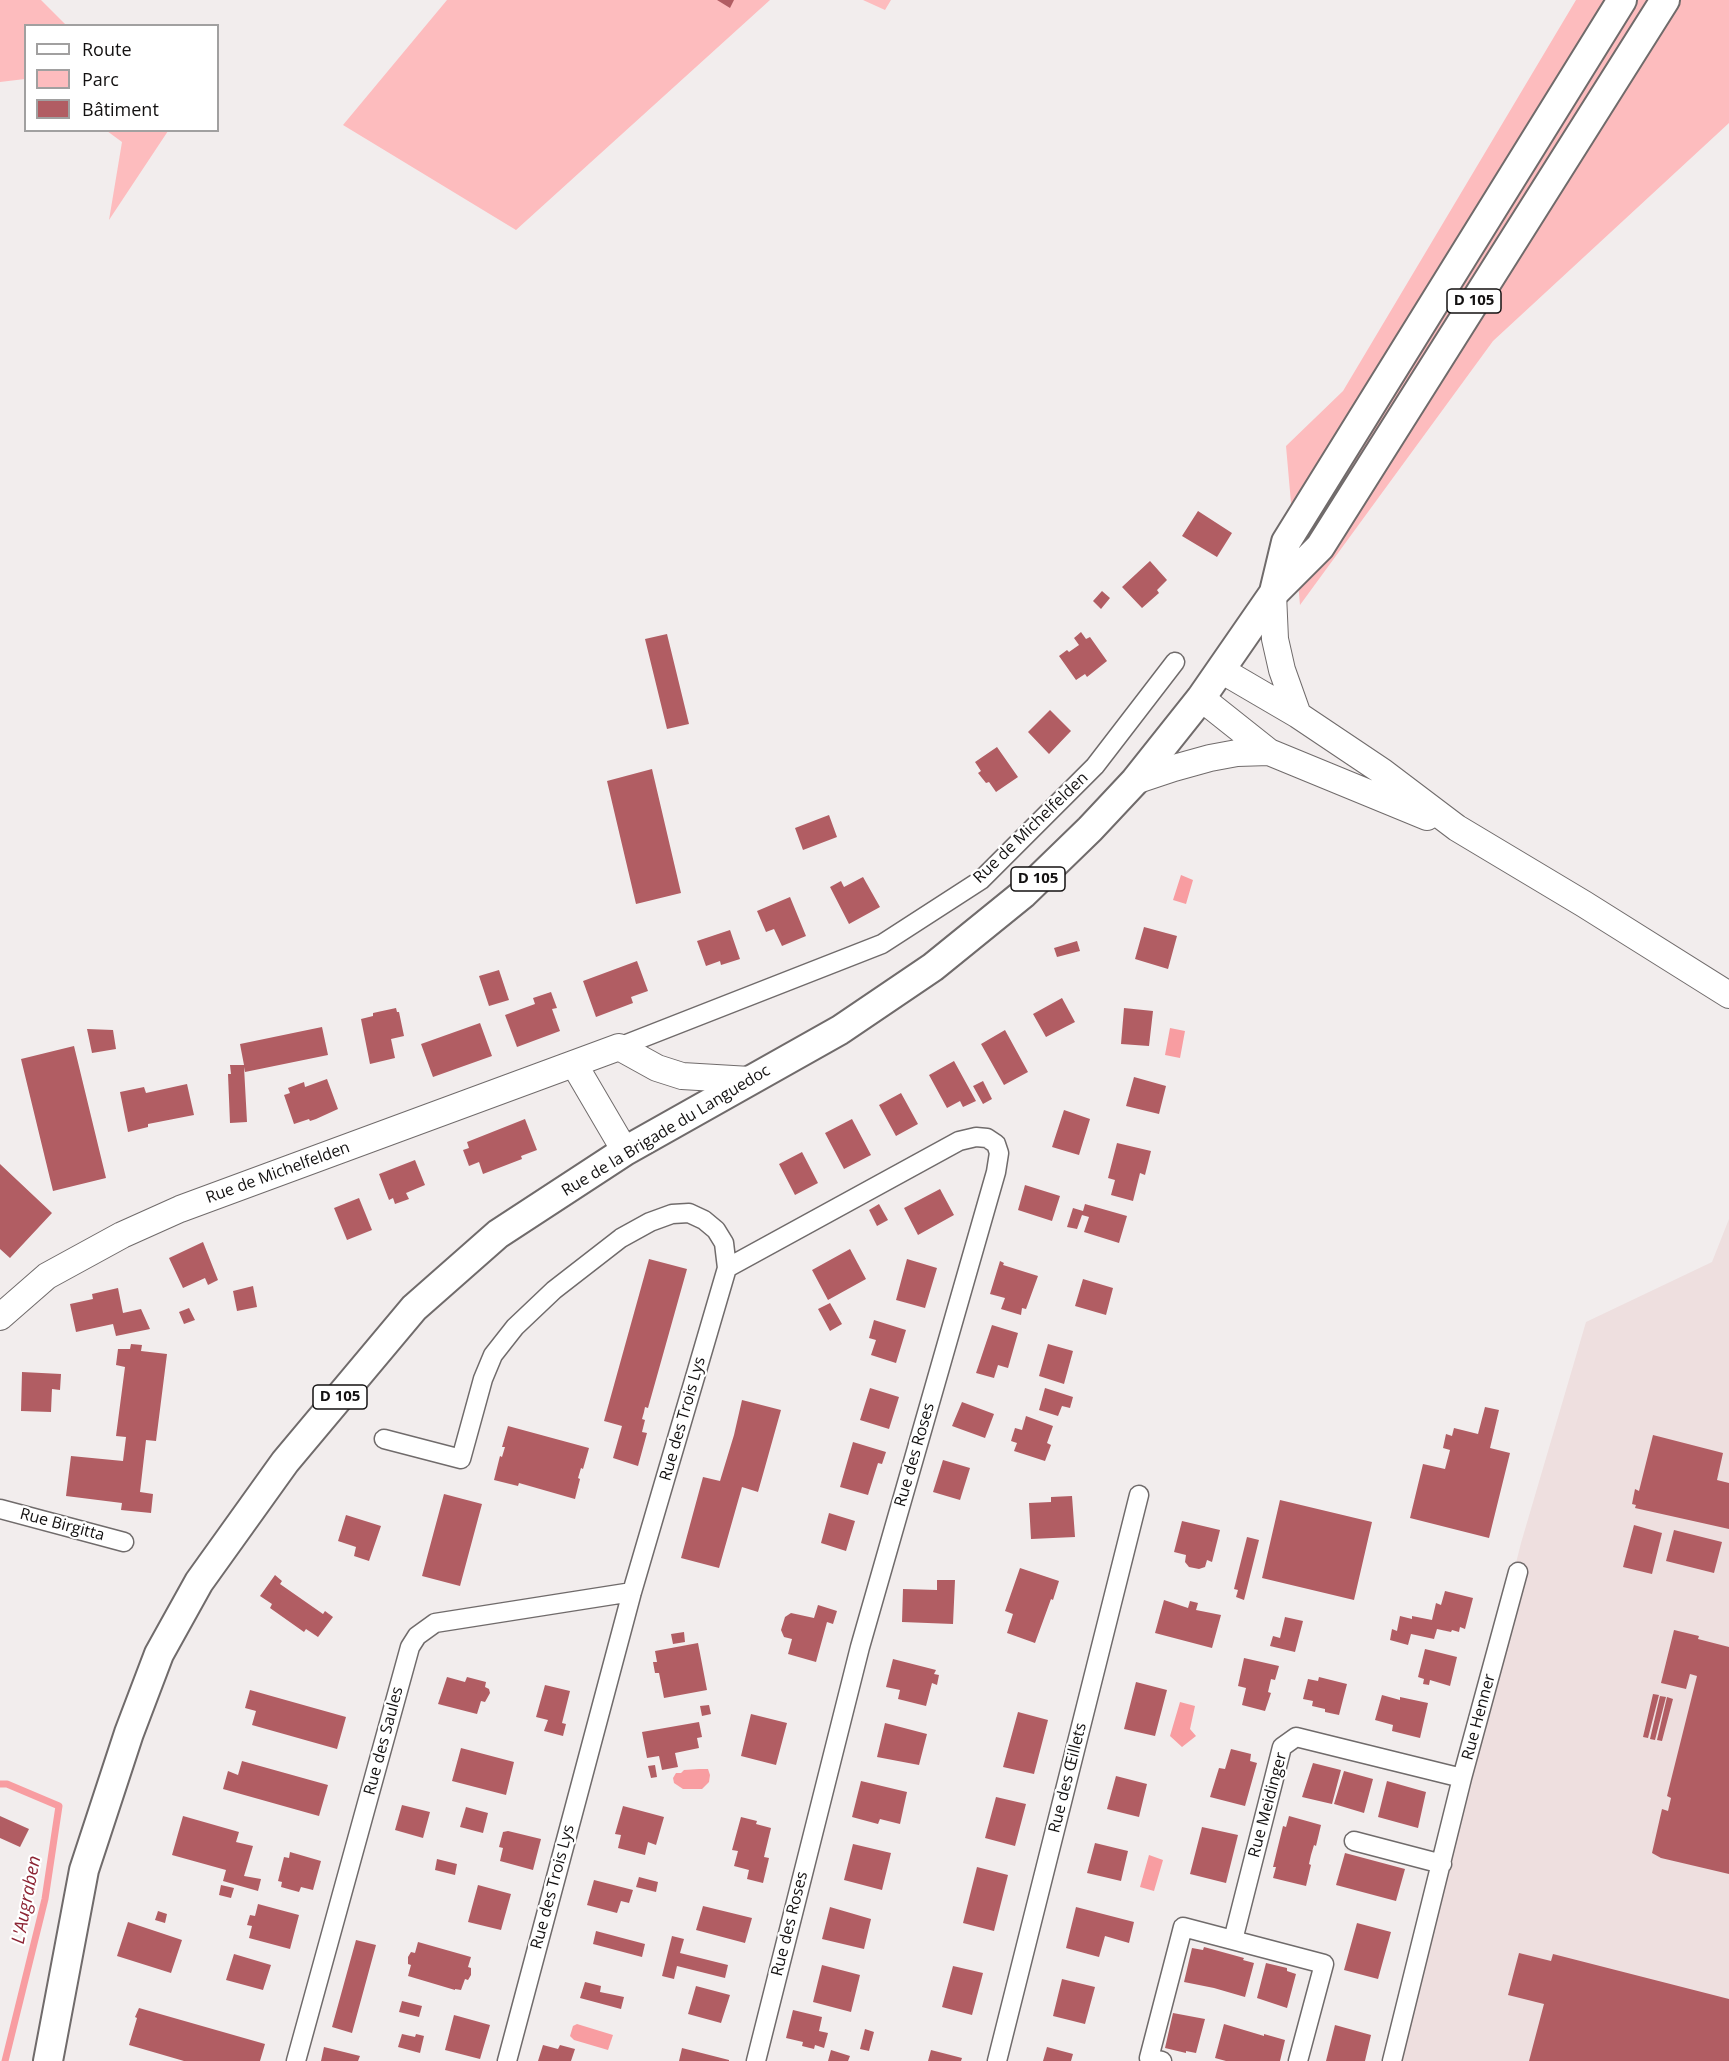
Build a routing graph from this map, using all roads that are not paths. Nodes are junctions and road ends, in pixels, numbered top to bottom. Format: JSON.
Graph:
{"nodes":[{"id":1,"x":1622,"y":0,"type":"edge"},
{"id":2,"x":1665,"y":0,"type":"edge"},
{"id":3,"x":1273,"y":594,"type":"junction"},
{"id":4,"x":1175,"y":662,"type":"dead end"},
{"id":5,"x":1221,"y":670,"type":"junction"},
{"id":6,"x":1201,"y":698,"type":"junction"},
{"id":7,"x":1298,"y":715,"type":"junction"},
{"id":8,"x":1269,"y":752,"type":"junction"},
{"id":9,"x":1135,"y":781,"type":"junction"},
{"id":10,"x":1457,"y":828,"type":"junction"},
{"id":11,"x":1729,"y":995,"type":"edge"},
{"id":12,"x":619,"y":1047,"type":"junction"},
{"id":13,"x":574,"y":1064,"type":"junction"},
{"id":14,"x":750,"y":1080,"type":"junction"},
{"id":15,"x":625,"y":1151,"type":"junction"},
{"id":16,"x":727,"y":1268,"type":"junction"},
{"id":17,"x":0,"y":1317,"type":"edge"},
{"id":18,"x":384,"y":1439,"type":"dead end"},
{"id":19,"x":1139,"y":1495,"type":"dead end"},
{"id":20,"x":0,"y":1509,"type":"edge"},
{"id":21,"x":124,"y":1542,"type":"dead end"},
{"id":22,"x":1518,"y":1572,"type":"dead end"},
{"id":23,"x":632,"y":1592,"type":"junction"},
{"id":24,"x":1462,"y":1778,"type":"junction"},
{"id":25,"x":1354,"y":1841,"type":"dead end"},
{"id":26,"x":1442,"y":1864,"type":"junction"},
{"id":27,"x":1233,"y":1940,"type":"junction"},
{"id":28,"x":48,"y":2061,"type":"edge"},
{"id":29,"x":296,"y":2061,"type":"edge"},
{"id":30,"x":507,"y":2061,"type":"edge"},
{"id":31,"x":756,"y":2061,"type":"edge"},
{"id":32,"x":997,"y":2061,"type":"edge"},
{"id":33,"x":1162,"y":2061,"type":"edge"},
{"id":34,"x":1298,"y":2061,"type":"edge"},
{"id":35,"x":1392,"y":2061,"type":"edge"}],
"edges":[{"from":1,"to":3,"type":"main road","number":"D 105"},
{"from":2,"to":3,"type":"main road","number":"D 105"},
{"from":3,"to":5,"type":"main road","number":"D 105"},
{"from":3,"to":7,"type":"main road"},
{"from":4,"to":12,"type":"street","name":"Rue de Michelfelden"},
{"from":5,"to":6,"type":"main road","number":"D 105"},
{"from":5,"to":7,"type":"main road"},
{"from":6,"to":8,"type":"main road"},
{"from":6,"to":9,"type":"main road","number":"D 105"},
{"from":7,"to":10,"type":"main road"},
{"from":8,"to":9,"type":"main road"},
{"from":8,"to":10,"type":"main road"},
{"from":9,"to":14,"type":"main road","name":"Rue de la Brigade du Languedoc","number":"D 105"},
{"from":10,"to":11,"type":"main road"},
{"from":12,"to":13,"type":"main road","name":"Rue de Michelfelden"},
{"from":12,"to":14,"type":"main road"},
{"from":13,"to":15,"type":"main road"},
{"from":13,"to":17,"type":"main road","name":"Rue de Michelfelden"},
{"from":14,"to":15,"type":"main road","name":"Rue de la Brigade du Languedoc","number":"D 105"},
{"from":15,"to":28,"type":"main road","name":"Rue de la Brigade du Languedoc","number":"D 105"},
{"from":16,"to":18,"type":"street","name":"Rue des Trois Lys"},
{"from":16,"to":23,"type":"street","name":"Rue des Trois Lys"},
{"from":16,"to":31,"type":"street","name":"Rue des Roses"},
{"from":19,"to":32,"type":"street","name":"Rue des Œillets"},
{"from":20,"to":21,"type":"street","name":"Rue Birgitta"},
{"from":22,"to":24,"type":"street","name":"Rue Henner"},
{"from":23,"to":29,"type":"street","name":"Rue des Saules"},
{"from":23,"to":30,"type":"street","name":"Rue des Trois Lys"},
{"from":24,"to":26,"type":"street","name":"Rue Henner"},
{"from":24,"to":27,"type":"street","name":"Rue Meidinger"},
{"from":25,"to":26,"type":"street"},
{"from":26,"to":35,"type":"street","name":"Rue Henner"},
{"from":27,"to":33,"type":"street"},
{"from":27,"to":34,"type":"street"}]}
